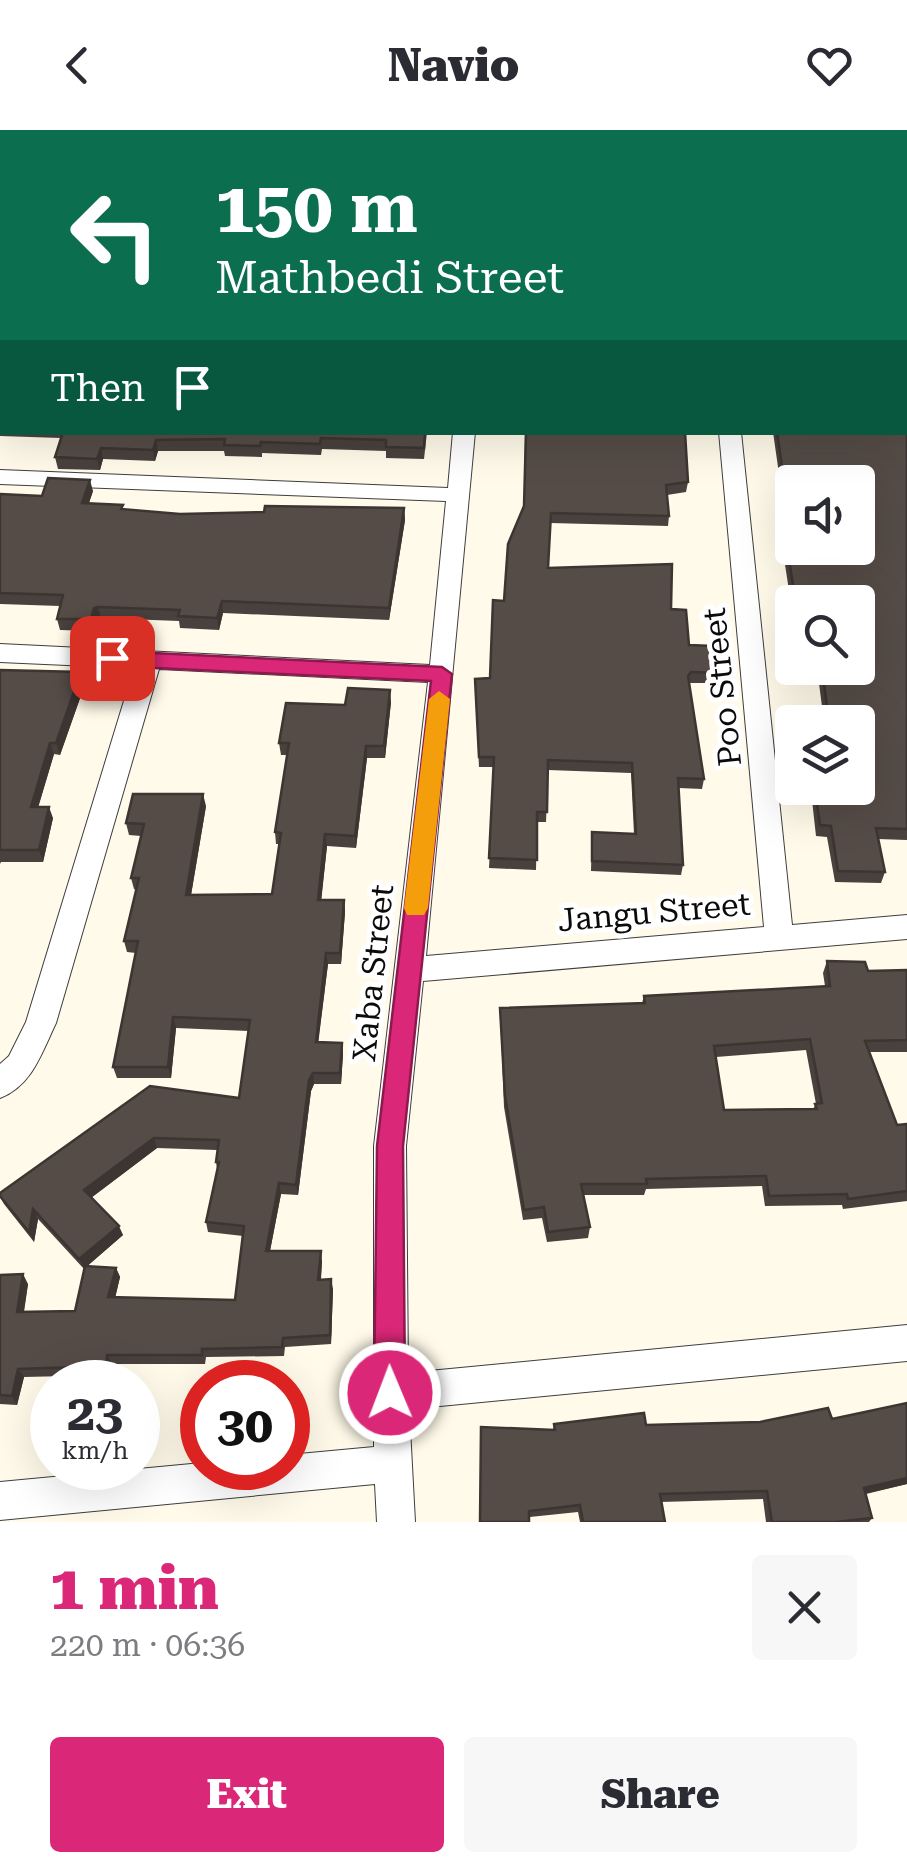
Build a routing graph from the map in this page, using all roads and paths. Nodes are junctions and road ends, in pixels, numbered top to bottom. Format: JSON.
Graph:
{"nodes":[{"id":1,"x":464,"y":435,"type":"edge"},
{"id":2,"x":730,"y":435,"type":"edge"},
{"id":3,"x":0,"y":477,"type":"edge"},
{"id":4,"x":459,"y":495,"type":"junction"},
{"id":5,"x":0,"y":653,"type":"edge"},
{"id":6,"x":148,"y":660,"type":"junction"},
{"id":7,"x":442,"y":674,"type":"junction"},
{"id":8,"x":907,"y":926,"type":"edge"},
{"id":9,"x":779,"y":936,"type":"junction"},
{"id":10,"x":408,"y":970,"type":"junction"},
{"id":11,"x":0,"y":1084,"type":"edge"},
{"id":12,"x":907,"y":1343,"type":"edge"},
{"id":13,"x":390,"y":1393,"type":"junction"},
{"id":14,"x":391,"y":1464,"type":"junction"},
{"id":15,"x":0,"y":1501,"type":"edge"},
{"id":16,"x":396,"y":1522,"type":"edge"}],
"edges":[{"from":1,"to":4,"type":"street","name":"Xaba Street"},
{"from":2,"to":9,"type":"street","name":"Poo Street"},
{"from":3,"to":4,"type":"street"},
{"from":4,"to":7,"type":"street","name":"Xaba Street"},
{"from":5,"to":6,"type":"street"},
{"from":6,"to":7,"type":"street"},
{"from":6,"to":11,"type":"street"},
{"from":7,"to":10,"type":"street","name":"Xaba Street"},
{"from":8,"to":9,"type":"street","name":"Jangu Street"},
{"from":9,"to":10,"type":"street","name":"Jangu Street"},
{"from":10,"to":13,"type":"street","name":"Xaba Street"},
{"from":12,"to":13,"type":"street"},
{"from":13,"to":14,"type":"street","name":"Xaba Street"},
{"from":14,"to":15,"type":"street"},
{"from":14,"to":16,"type":"street","name":"Xaba Street"}]}
